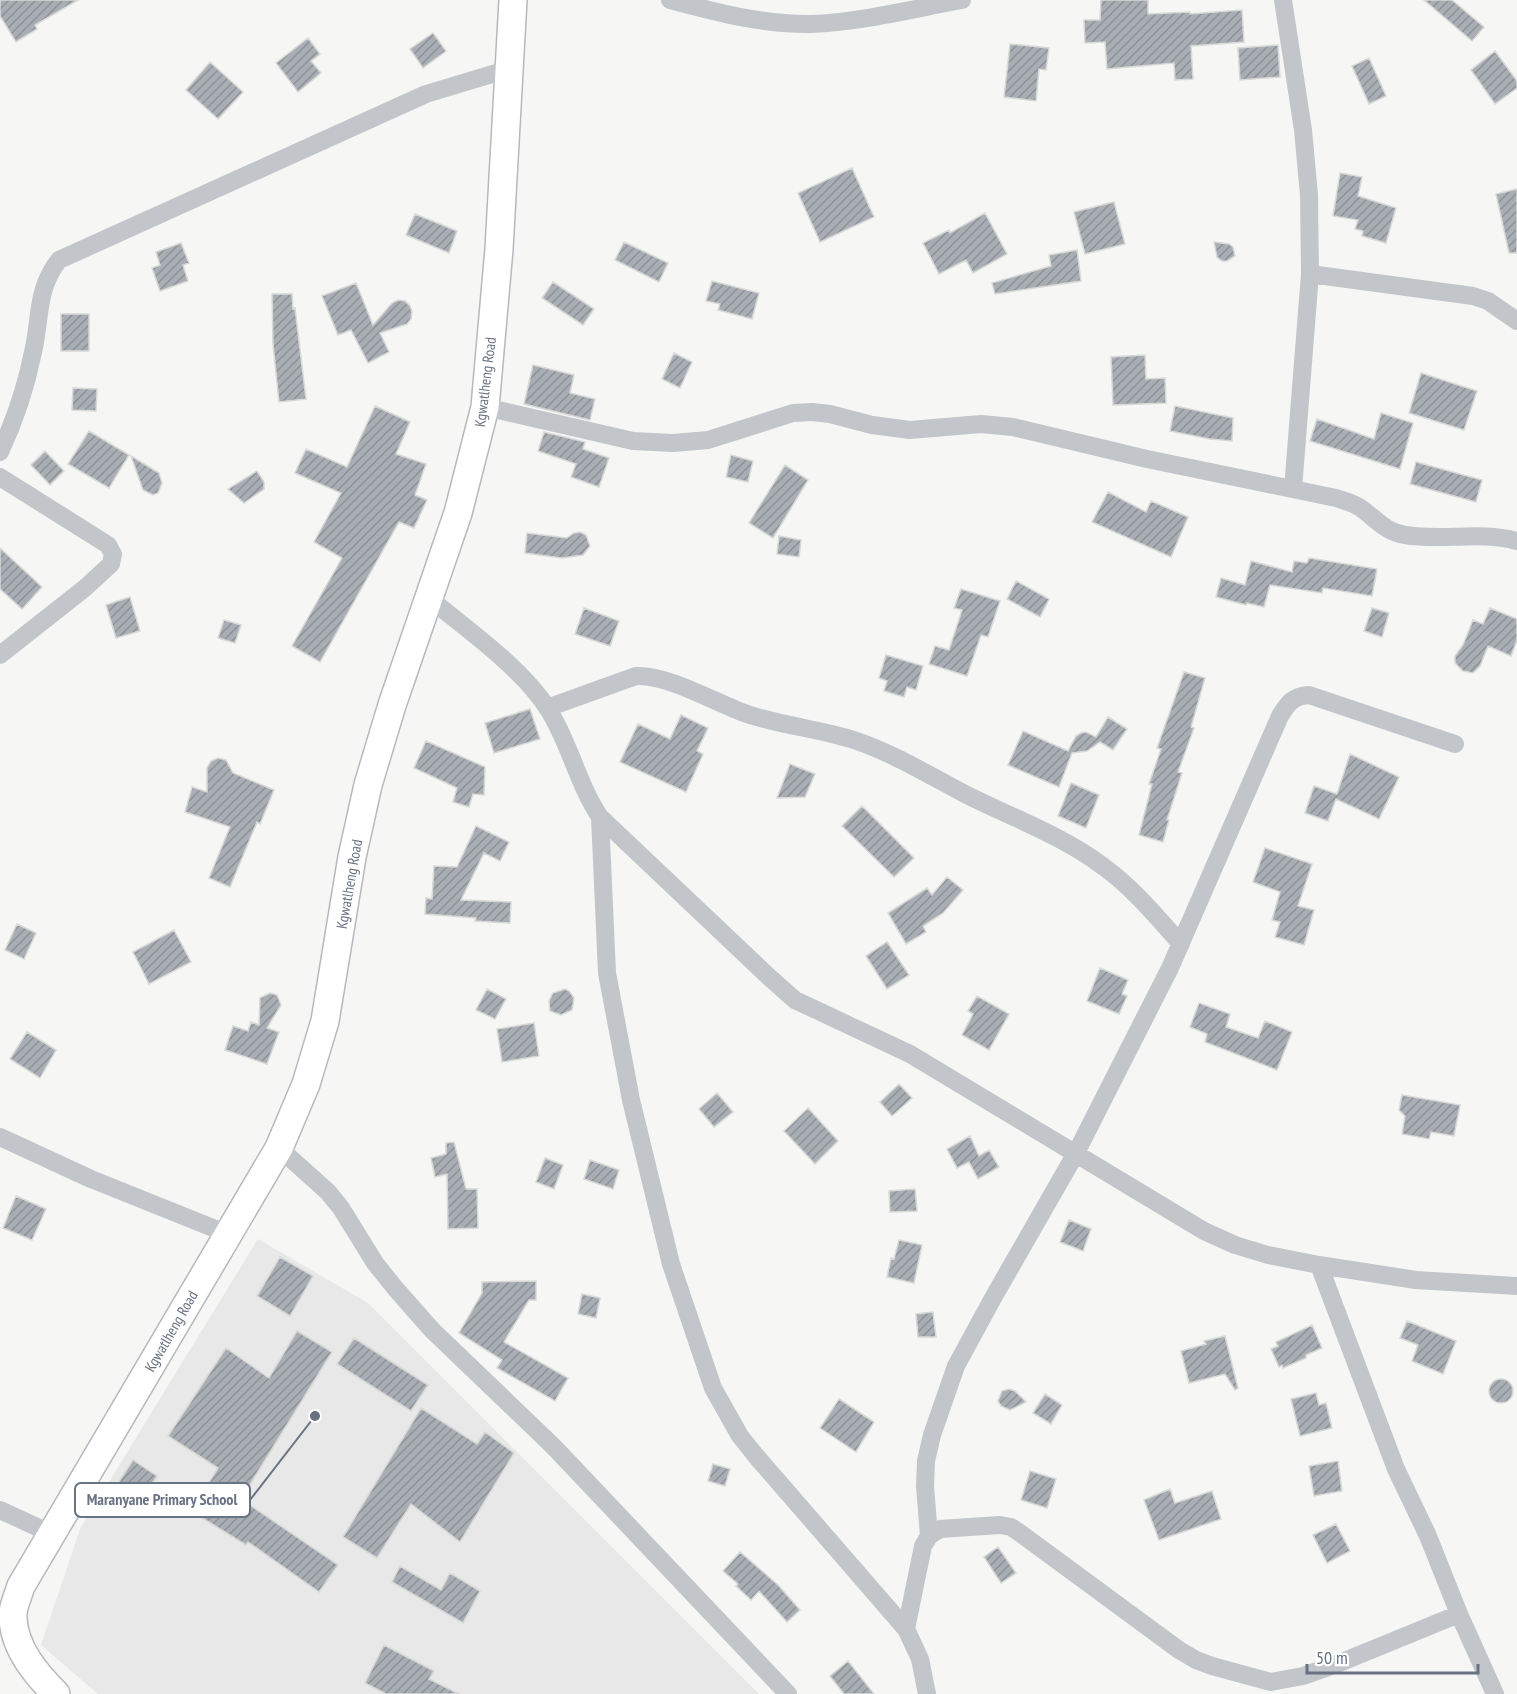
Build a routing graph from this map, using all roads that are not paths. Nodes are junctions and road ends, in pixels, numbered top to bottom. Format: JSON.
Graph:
{"nodes":[{"id":1,"x":513,"y":0,"type":"edge"},
{"id":2,"x":670,"y":0,"type":"edge"},
{"id":3,"x":962,"y":0,"type":"edge"},
{"id":4,"x":1283,"y":0,"type":"edge"},
{"id":5,"x":509,"y":69,"type":"junction"},
{"id":6,"x":1310,"y":274,"type":"junction"},
{"id":7,"x":1517,"y":321,"type":"edge"},
{"id":8,"x":485,"y":407,"type":"junction"},
{"id":9,"x":0,"y":452,"type":"edge"},
{"id":10,"x":0,"y":477,"type":"edge"},
{"id":11,"x":1293,"y":489,"type":"junction"},
{"id":12,"x":1517,"y":541,"type":"edge"},
{"id":13,"x":430,"y":599,"type":"junction"},
{"id":14,"x":0,"y":655,"type":"edge"},
{"id":15,"x":548,"y":708,"type":"junction"},
{"id":16,"x":1455,"y":744,"type":"dead end"},
{"id":17,"x":600,"y":817,"type":"junction"},
{"id":18,"x":1181,"y":944,"type":"junction"},
{"id":19,"x":0,"y":1137,"type":"edge"},
{"id":20,"x":279,"y":1148,"type":"junction"},
{"id":21,"x":1076,"y":1153,"type":"junction"},
{"id":22,"x":228,"y":1234,"type":"junction"},
{"id":23,"x":1319,"y":1265,"type":"junction"},
{"id":24,"x":1517,"y":1286,"type":"edge"},
{"id":25,"x":0,"y":1510,"type":"edge"},
{"id":26,"x":52,"y":1534,"type":"junction"},
{"id":27,"x":929,"y":1536,"type":"junction"},
{"id":28,"x":1459,"y":1614,"type":"junction"},
{"id":29,"x":906,"y":1629,"type":"junction"},
{"id":30,"x":56,"y":1694,"type":"edge"},
{"id":31,"x":788,"y":1694,"type":"edge"},
{"id":32,"x":927,"y":1694,"type":"edge"},
{"id":33,"x":1496,"y":1694,"type":"edge"}],
"edges":[{"from":1,"to":5,"type":"street","name":"Kgwatlheng Road"},
{"from":2,"to":3,"type":"street"},
{"from":4,"to":6,"type":"street"},
{"from":5,"to":8,"type":"street","name":"Kgwatlheng Road"},
{"from":5,"to":9,"type":"street"},
{"from":6,"to":7,"type":"street"},
{"from":6,"to":11,"type":"street"},
{"from":8,"to":11,"type":"street"},
{"from":8,"to":13,"type":"street","name":"Kgwatlheng Road"},
{"from":10,"to":14,"type":"street"},
{"from":11,"to":12,"type":"street"},
{"from":13,"to":15,"type":"street"},
{"from":13,"to":20,"type":"street","name":"Kgwatlheng Road"},
{"from":15,"to":17,"type":"street"},
{"from":15,"to":18,"type":"street"},
{"from":16,"to":18,"type":"street"},
{"from":17,"to":21,"type":"street"},
{"from":17,"to":29,"type":"street"},
{"from":18,"to":21,"type":"street"},
{"from":19,"to":22,"type":"street"},
{"from":20,"to":22,"type":"street","name":"Kgwatlheng Road"},
{"from":20,"to":31,"type":"street"},
{"from":21,"to":23,"type":"street"},
{"from":21,"to":27,"type":"street"},
{"from":22,"to":26,"type":"street","name":"Kgwatlheng Road"},
{"from":23,"to":24,"type":"street"},
{"from":23,"to":28,"type":"street"},
{"from":25,"to":26,"type":"street"},
{"from":26,"to":30,"type":"street","name":"Kgwatlheng Road"},
{"from":27,"to":28,"type":"street"},
{"from":27,"to":29,"type":"street"},
{"from":28,"to":33,"type":"street"},
{"from":29,"to":32,"type":"street"}]}
